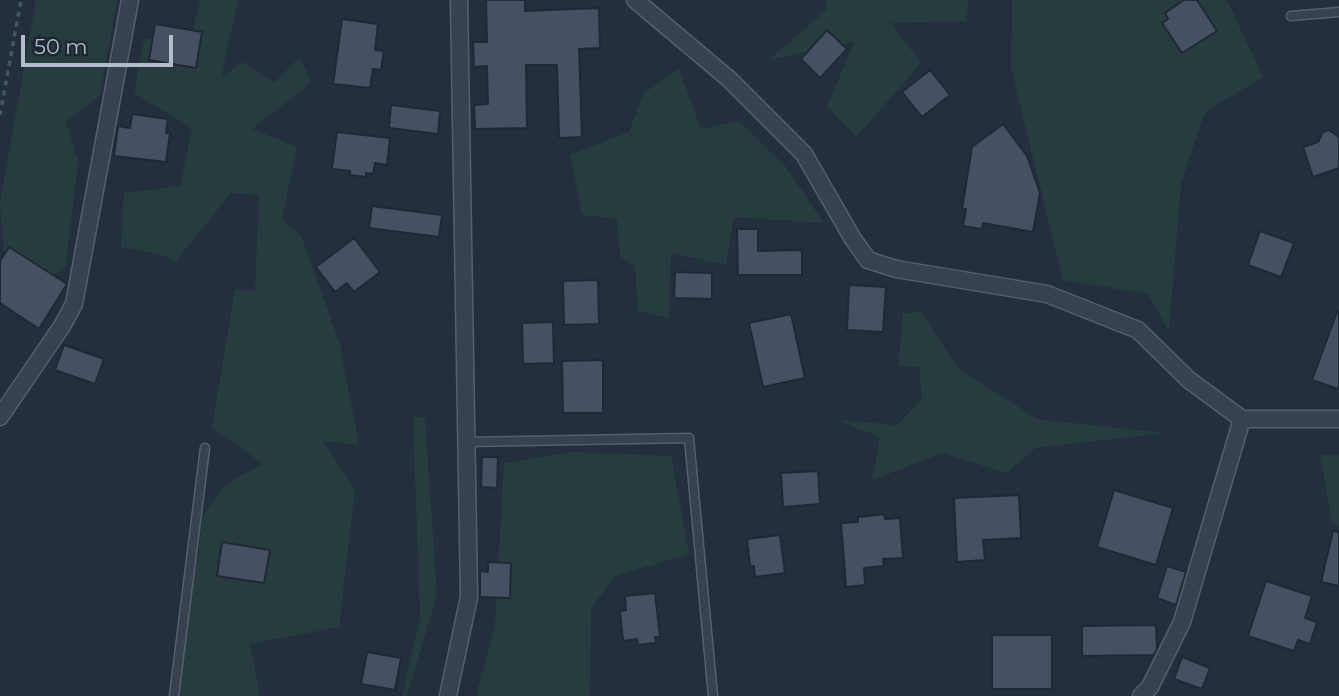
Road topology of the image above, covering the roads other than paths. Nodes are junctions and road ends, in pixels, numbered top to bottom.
1 (130, 0) edge
2 (459, 0) edge
3 (643, 2) edge
4 (1339, 12) edge
5 (1291, 16) dead end
6 (0, 417) edge
7 (1242, 419) junction
8 (1339, 419) edge
9 (466, 442) junction
10 (205, 448) dead end
11 (174, 696) edge
12 (449, 696) edge
13 (713, 696) edge
14 (1141, 696) edge

1 - 6 street
2 - 9 street
3 - 7 street
4 - 5 lane
7 - 8 street
7 - 14 street
9 - 12 street
9 - 13 lane
10 - 11 lane

